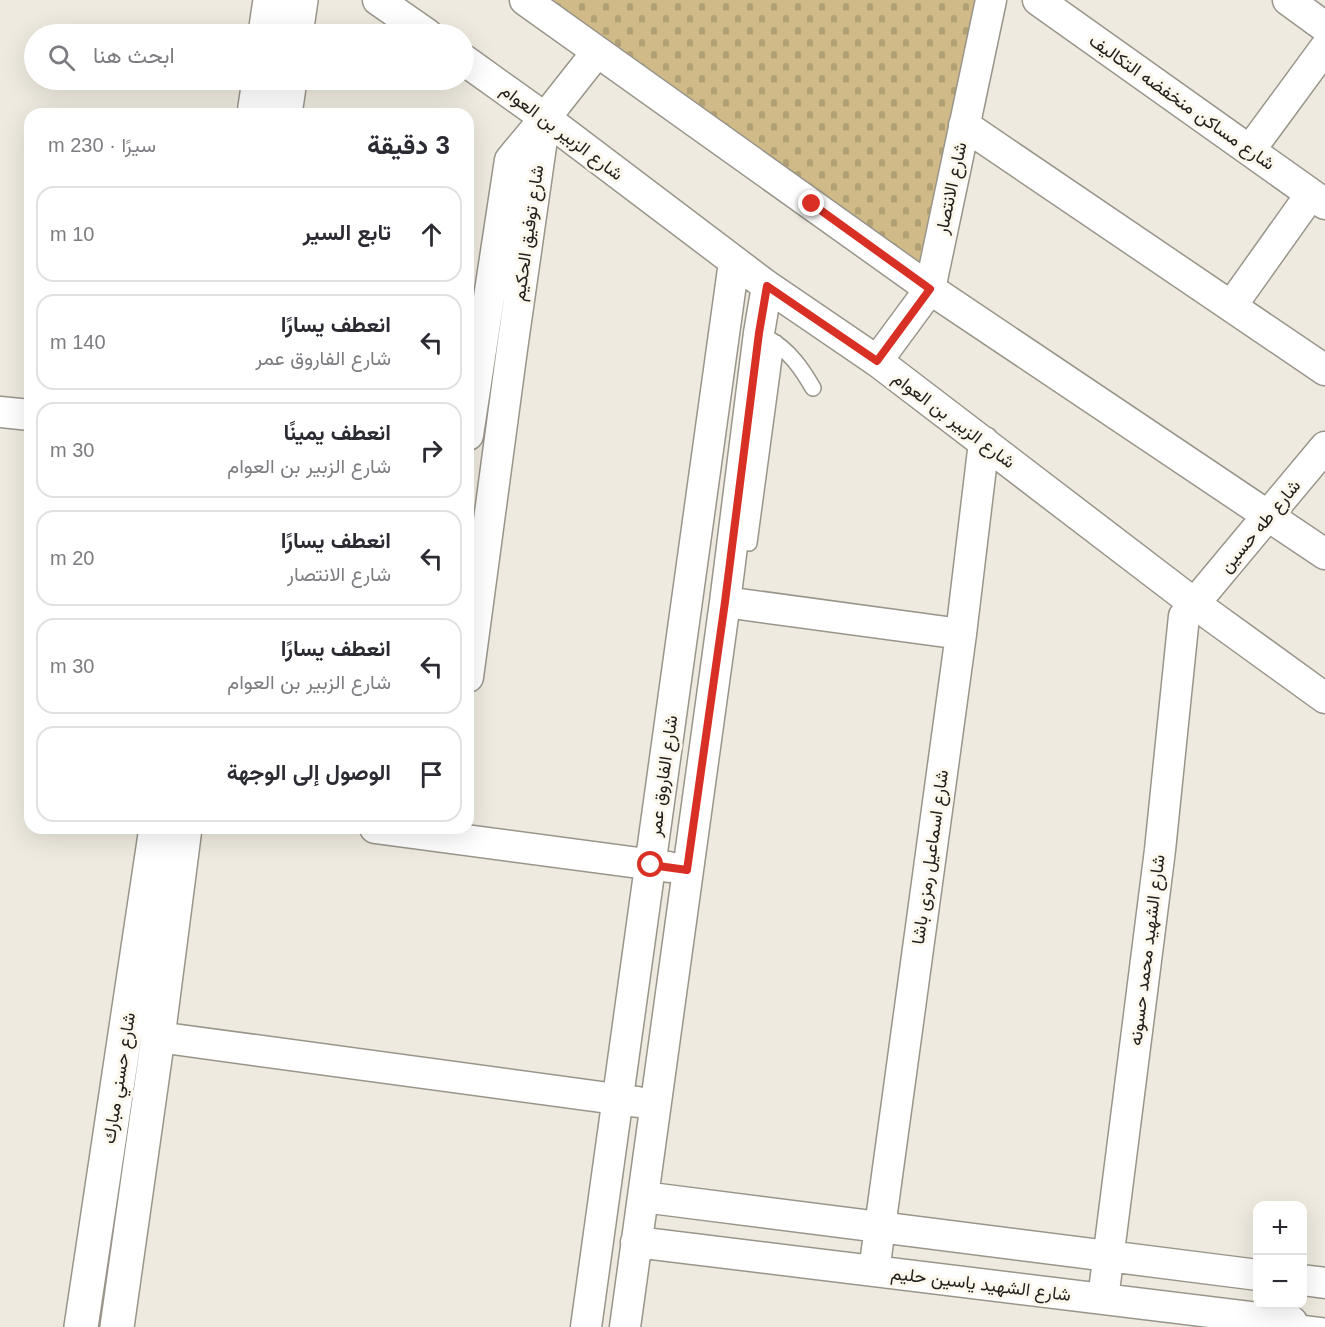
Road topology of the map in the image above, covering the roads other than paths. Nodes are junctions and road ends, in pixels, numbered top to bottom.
1 (270, 0) edge
2 (301, 0) edge
3 (378, 0) edge
4 (525, 0) edge
5 (991, 0) edge
6 (1038, 0) edge
7 (1288, 0) edge
8 (266, 24) edge
9 (297, 24) edge
10 (413, 24) edge
11 (1325, 27) edge
12 (1325, 48) edge
13 (597, 52) junction
14 (474, 67) edge
15 (258, 90) edge
16 (289, 90) edge
17 (255, 108) edge
18 (286, 108) edge
19 (545, 118) junction
20 (964, 125) junction
21 (1250, 150) junction
22 (1318, 199) edge
23 (734, 262) junction
24 (767, 286) junction
25 (930, 289) junction
26 (1232, 305) junction
27 (767, 338) junction
28 (512, 349) junction
29 (476, 355) edge
30 (877, 361) junction
31 (1325, 370) edge
32 (474, 375) edge
33 (813, 388) dead end
34 (0, 412) edge
35 (24, 414) edge
36 (984, 442) junction
37 (1325, 447) edge
38 (1268, 516) junction
39 (749, 543) dead end
40 (1325, 554) edge
41 (474, 599) edge
42 (725, 602) junction
43 (1195, 604) junction
44 (961, 634) junction
45 (1325, 698) edge
46 (155, 834) edge
47 (184, 834) edge
48 (453, 834) edge
49 (651, 865) junction
50 (687, 870) junction
51 (158, 1038) junction
52 (618, 1099) junction
53 (656, 1104) junction
54 (643, 1197) junction
55 (879, 1227) junction
56 (636, 1242) junction
57 (1109, 1256) junction
58 (874, 1271) junction
59 (1253, 1274) edge
60 (1307, 1281) edge
61 (1325, 1283) edge
62 (1103, 1299) junction
63 (1293, 1318) edge
64 (1325, 1326) edge
65 (81, 1327) edge
66 (117, 1327) edge
67 (586, 1327) edge
68 (625, 1327) edge

1 - 8 street
2 - 9 street
3 - 10 street
4 - 13 street
5 - 20 street, شارع الانتصار
6 - 21 street, شارع مساكن منخفضه التكاليف
7 - 11 street
12 - 21 street
13 - 19 street
13 - 25 street
14 - 19 street, شارع الزبير بن العوام
15 - 17 street
16 - 18 street
19 - 23 street, شارع الزبير بن العوام
19 - 28 street, شارع توفيق الحكيم
19 - 29 street, شارع توفيق الحكيم
20 - 25 street, شارع الانتصار
20 - 26 street
21 - 22 street, شارع مساكن منخفضه التكاليف
22 - 26 street
23 - 24 street, شارع الزبير بن العوام
23 - 49 street, شارع الفاروق عمر
24 - 27 street, شارع الفاروق عمر
24 - 30 street, شارع الزبير بن العوام
25 - 30 street, شارع الانتصار
25 - 38 street
26 - 31 street
27 - 33 lane
27 - 39 lane
27 - 42 street, شارع الفاروق عمر
28 - 29 street
28 - 41 street, شارع توفيق الحكيم
29 - 32 street, شارع توفيق الحكيم
30 - 36 street, شارع الزبير بن العوام
34 - 35 street
36 - 43 street, شارع الزبير بن العوام
36 - 44 street, شارع اسماعيل رمزى باشا
37 - 38 street, شارع طه حسين
38 - 40 street
38 - 43 street, شارع طه حسين
42 - 44 street
42 - 50 street, شارع الفاروق عمر
43 - 45 street, شارع الزبير بن العوام
43 - 57 street, شارع الشهيد محمد حسونه
44 - 55 street, شارع اسماعيل رمزى باشا
46 - 65 street, شارع حسني مبارك
47 - 51 street, شارع حسني مبارك
48 - 49 street
49 - 50 street
49 - 52 street, شارع الفاروق عمر
50 - 53 street, شارع الفاروق عمر
51 - 52 street
51 - 66 street, شارع حسني مبارك
52 - 53 street
52 - 67 street, شارع الفاروق عمر
53 - 54 street, شارع الفاروق عمر
54 - 55 street
54 - 56 street, شارع الفاروق عمر
55 - 57 street
55 - 58 street, شارع اسماعيل رمزى باشا
56 - 58 street, شارع الشهيد ياسين حليم
56 - 68 street, شارع الفاروق عمر
57 - 59 street
57 - 62 street, شارع الشهيد محمد حسونه
58 - 62 street, شارع الشهيد ياسين حليم
60 - 61 street
62 - 63 street, شارع الشهيد ياسين حليم
63 - 64 lane, شارع الشهيد ياسين حليم

